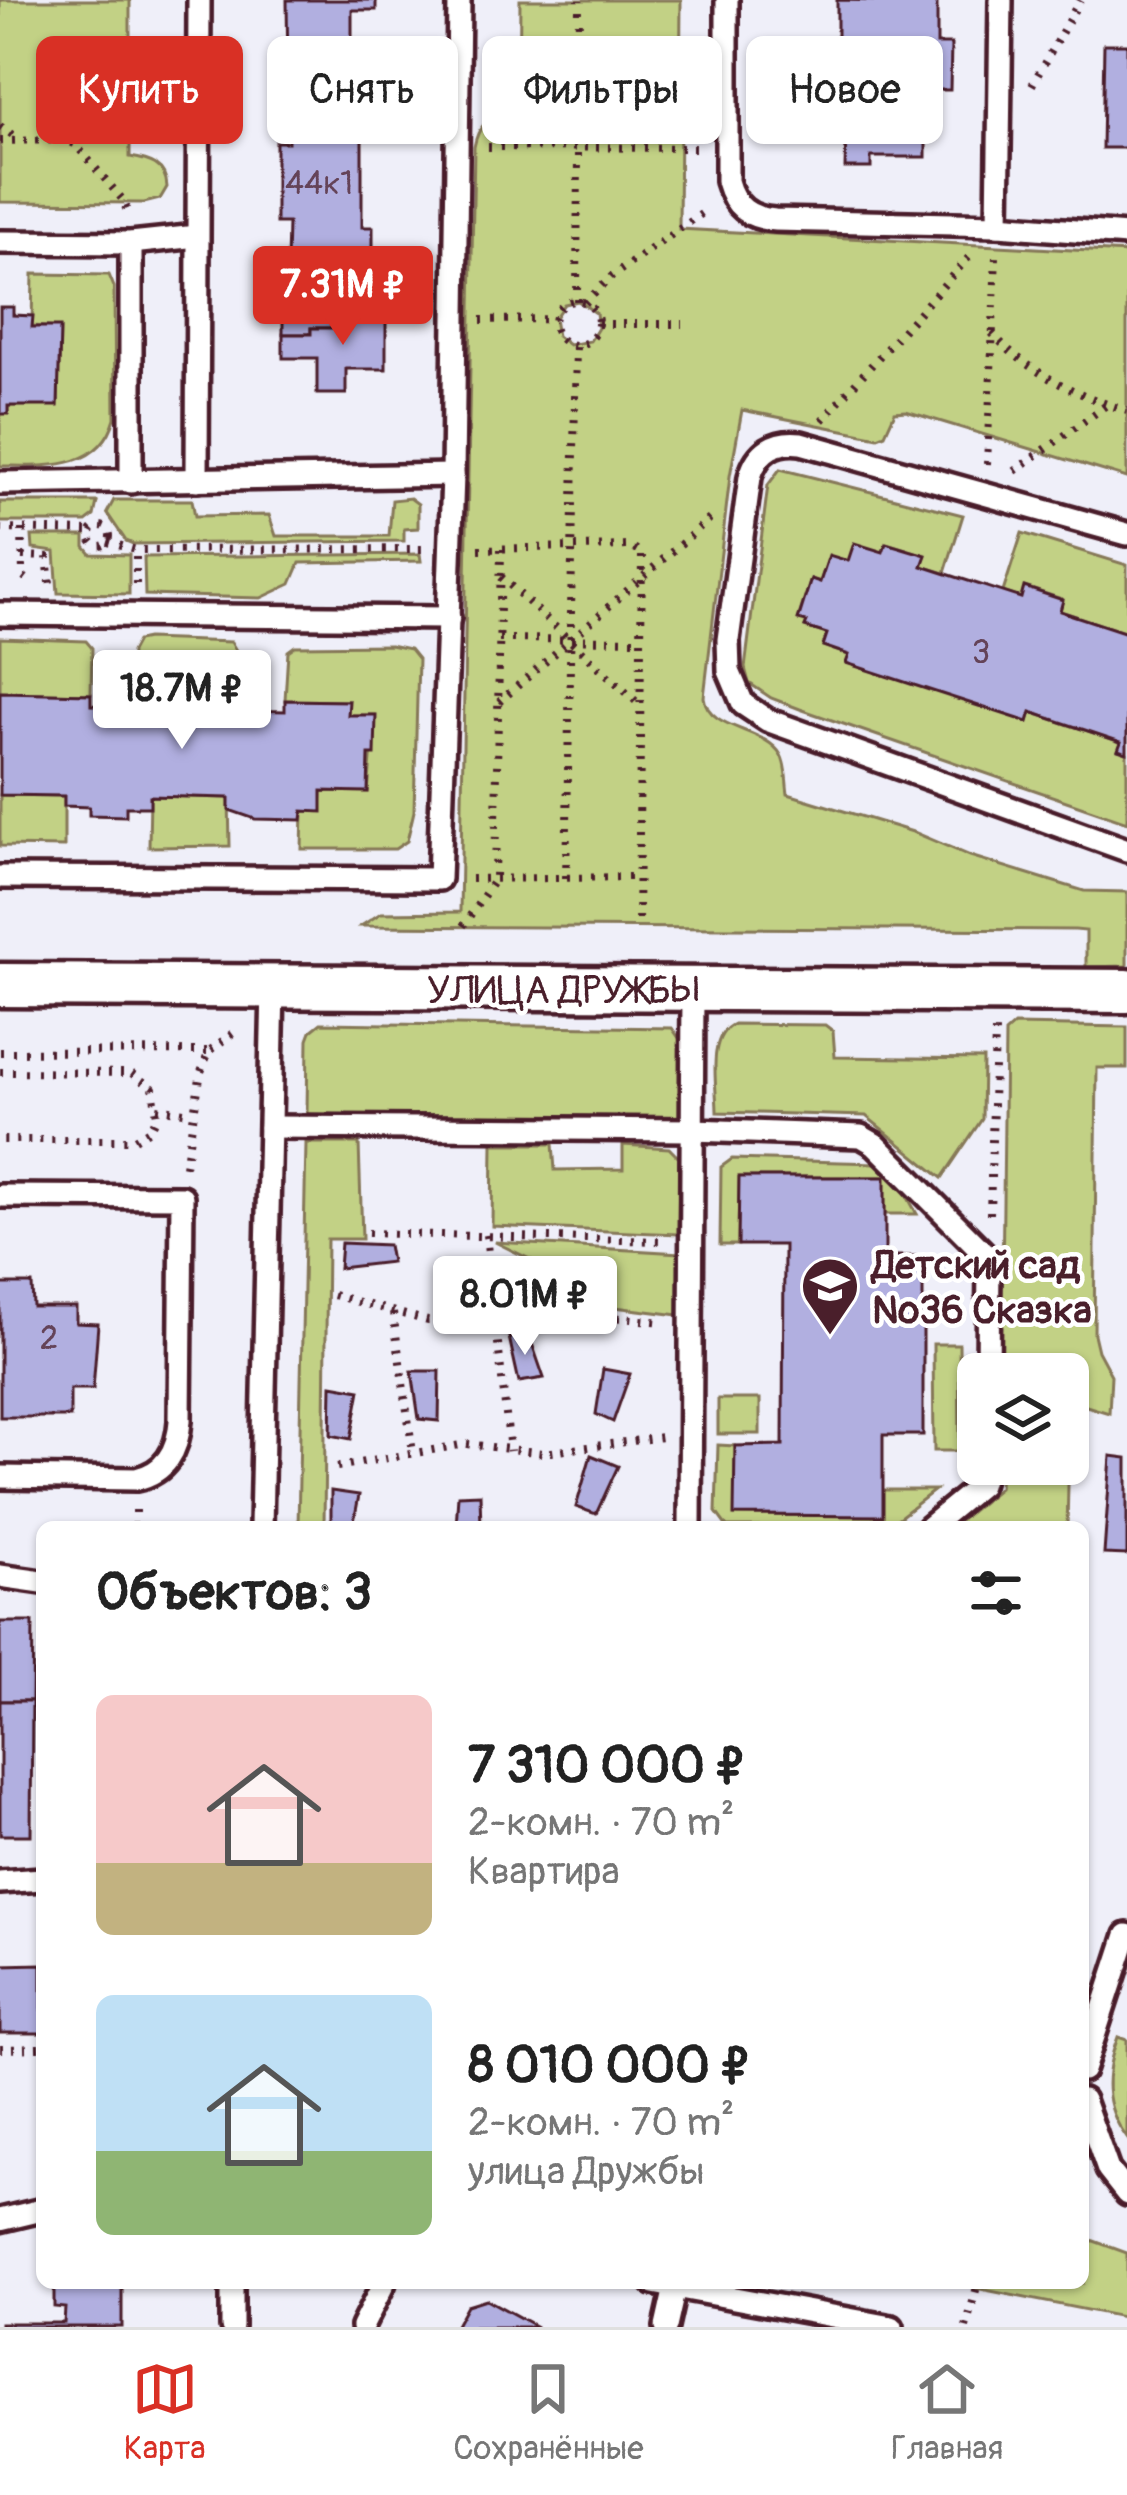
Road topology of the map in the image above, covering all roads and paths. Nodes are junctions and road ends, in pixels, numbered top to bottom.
1 (199, 0) edge
2 (459, 0) edge
3 (579, 0) edge
4 (727, 0) edge
5 (1001, 0) edge
6 (1080, 0) edge
7 (579, 36) edge
8 (458, 48) joint
9 (482, 48) edge
10 (722, 48) edge
11 (727, 48) junction
12 (0, 126) edge
13 (20, 140) junction
14 (0, 141) edge
15 (457, 144) edge
16 (578, 144) edge
17 (999, 144) junction
18 (457, 147) junction
19 (578, 148) junction
20 (726, 148) junction
21 (731, 194) junction
22 (998, 226) junction
23 (1127, 235) edge
24 (197, 236) junction
25 (0, 242) edge
26 (131, 243) junction
27 (581, 302) junction
28 (554, 319) junction
29 (455, 320) junction
30 (598, 324) junction
31 (683, 324) dead end
32 (991, 332) junction
33 (576, 345) junction
34 (1108, 404) junction
35 (1127, 411) edge
36 (801, 443) junction
37 (453, 475) junction
38 (196, 480) junction
39 (130, 482) junction
40 (0, 483) edge
41 (749, 484) junction
42 (986, 494) junction
43 (0, 529) edge
44 (22, 529) junction
45 (1127, 534) edge
46 (572, 547) junction
47 (451, 549) junction
48 (501, 549) junction
49 (22, 556) junction
50 (500, 576) junction
51 (643, 577) junction
52 (50, 581) junction
53 (0, 614) edge
54 (50, 614) junction
55 (449, 618) junction
56 (499, 640) junction
57 (571, 640) junction
58 (641, 640) junction
59 (498, 704) junction
60 (640, 705) junction
61 (1127, 850) edge
62 (0, 877) edge
63 (638, 877) junction
64 (566, 878) junction
65 (439, 879) junction
66 (495, 879) junction
67 (463, 926) dead end
68 (638, 926) dead end
69 (0, 985) edge
70 (273, 987) junction
71 (693, 990) junction
72 (1127, 991) edge
73 (995, 1017) dead end
74 (0, 1052) edge
75 (0, 1072) edge
76 (157, 1108) junction
77 (191, 1113) junction
78 (270, 1126) junction
79 (693, 1130) junction
80 (0, 1140) edge
81 (0, 1196) edge
82 (182, 1197) junction
83 (368, 1233) dead end
84 (486, 1235) junction
85 (692, 1243) junction
86 (989, 1258) junction
87 (333, 1294) dead end
88 (393, 1313) junction
89 (494, 1319) junction
90 (691, 1326) junction
91 (988, 1353) edge
92 (690, 1433) junction
93 (510, 1451) junction
94 (413, 1453) junction
95 (337, 1467) dead end
96 (0, 1478) edge
97 (980, 1485) edge
98 (261, 1521) edge
99 (690, 1521) edge
100 (936, 1521) edge
101 (0, 1576) edge
102 (36, 1581) edge
103 (36, 1879) edge
104 (0, 1882) edge
105 (1127, 1934) edge
106 (36, 2048) edge
107 (0, 2049) edge
108 (1089, 2051) edge
109 (1089, 2116) edge
110 (1127, 2194) edge
111 (36, 2211) edge
112 (0, 2220) edge
113 (232, 2289) edge
114 (381, 2289) edge
115 (664, 2289) edge
116 (682, 2289) edge
117 (976, 2289) edge
118 (823, 2321) edge
119 (232, 2327) edge
120 (362, 2327) edge
121 (666, 2327) edge
122 (892, 2327) edge
123 (966, 2327) edge

1 - 24 lane
2 - 8 lane
3 - 7 path
4 - 11 lane
5 - 17 lane
6 - 17 path
8 - 9 path
10 - 11 path
11 - 20 lane
12 - 13 path
13 - 14 path
13 - 26 path
15 - 18 lane
16 - 19 path
17 - 22 lane
18 - 19 path
18 - 29 lane
19 - 20 path
19 - 27 path
20 - 21 lane
21 - 22 lane
21 - 27 path
22 - 23 lane
22 - 32 path
22 - 36 path
24 - 26 lane
24 - 38 lane
25 - 26 lane
26 - 39 lane
27 - 28 path
27 - 30 path
28 - 29 path
28 - 33 path
29 - 37 lane
30 - 31 path
30 - 33 path
32 - 34 path
32 - 42 path
33 - 46 path
34 - 35 path
34 - 42 path
36 - 41 lane
36 - 42 lane
37 - 38 lane
37 - 47 lane
38 - 39 lane
39 - 40 lane
41 - 51 path
41 - 61 lane
42 - 45 lane
43 - 44 path
44 - 47 path
44 - 49 path
46 - 48 path
46 - 51 path
46 - 57 path
47 - 48 path
47 - 55 lane
48 - 50 path
49 - 52 path
49 - 52 path
50 - 56 path
50 - 57 path
51 - 57 path
51 - 58 path
52 - 54 path
53 - 54 lane
54 - 55 lane
55 - 65 lane
56 - 57 path
56 - 59 path
57 - 58 path
57 - 59 path
57 - 60 path
57 - 64 path
58 - 60 path
59 - 66 path
60 - 63 path
62 - 65 lane
63 - 64 path
63 - 68 path
64 - 66 path
65 - 66 path
66 - 67 path
69 - 70 street, УЛИЦА ДРУЖБЫ
70 - 71 street, УЛИЦА ДРУЖБЫ
70 - 78 lane
71 - 72 street, УЛИЦА ДРУЖБЫ
71 - 79 lane
73 - 86 path
74 - 77 path
75 - 76 path
76 - 77 path
76 - 80 path
77 - 82 path
78 - 79 lane
78 - 98 lane
79 - 85 lane
79 - 86 lane
81 - 82 lane
82 - 96 lane
83 - 84 path
84 - 85 path
84 - 89 path
85 - 90 lane
86 - 91 lane
87 - 88 path
88 - 89 path
88 - 94 path
89 - 90 path
89 - 93 path
90 - 92 lane
92 - 93 path
92 - 99 lane
93 - 94 path
94 - 95 path
97 - 100 lane
101 - 102 lane
103 - 104 lane
105 - 108 lane
106 - 107 path
109 - 110 lane
111 - 112 lane
113 - 119 lane
114 - 120 lane
115 - 121 lane
116 - 118 lane
117 - 123 path
118 - 122 lane

